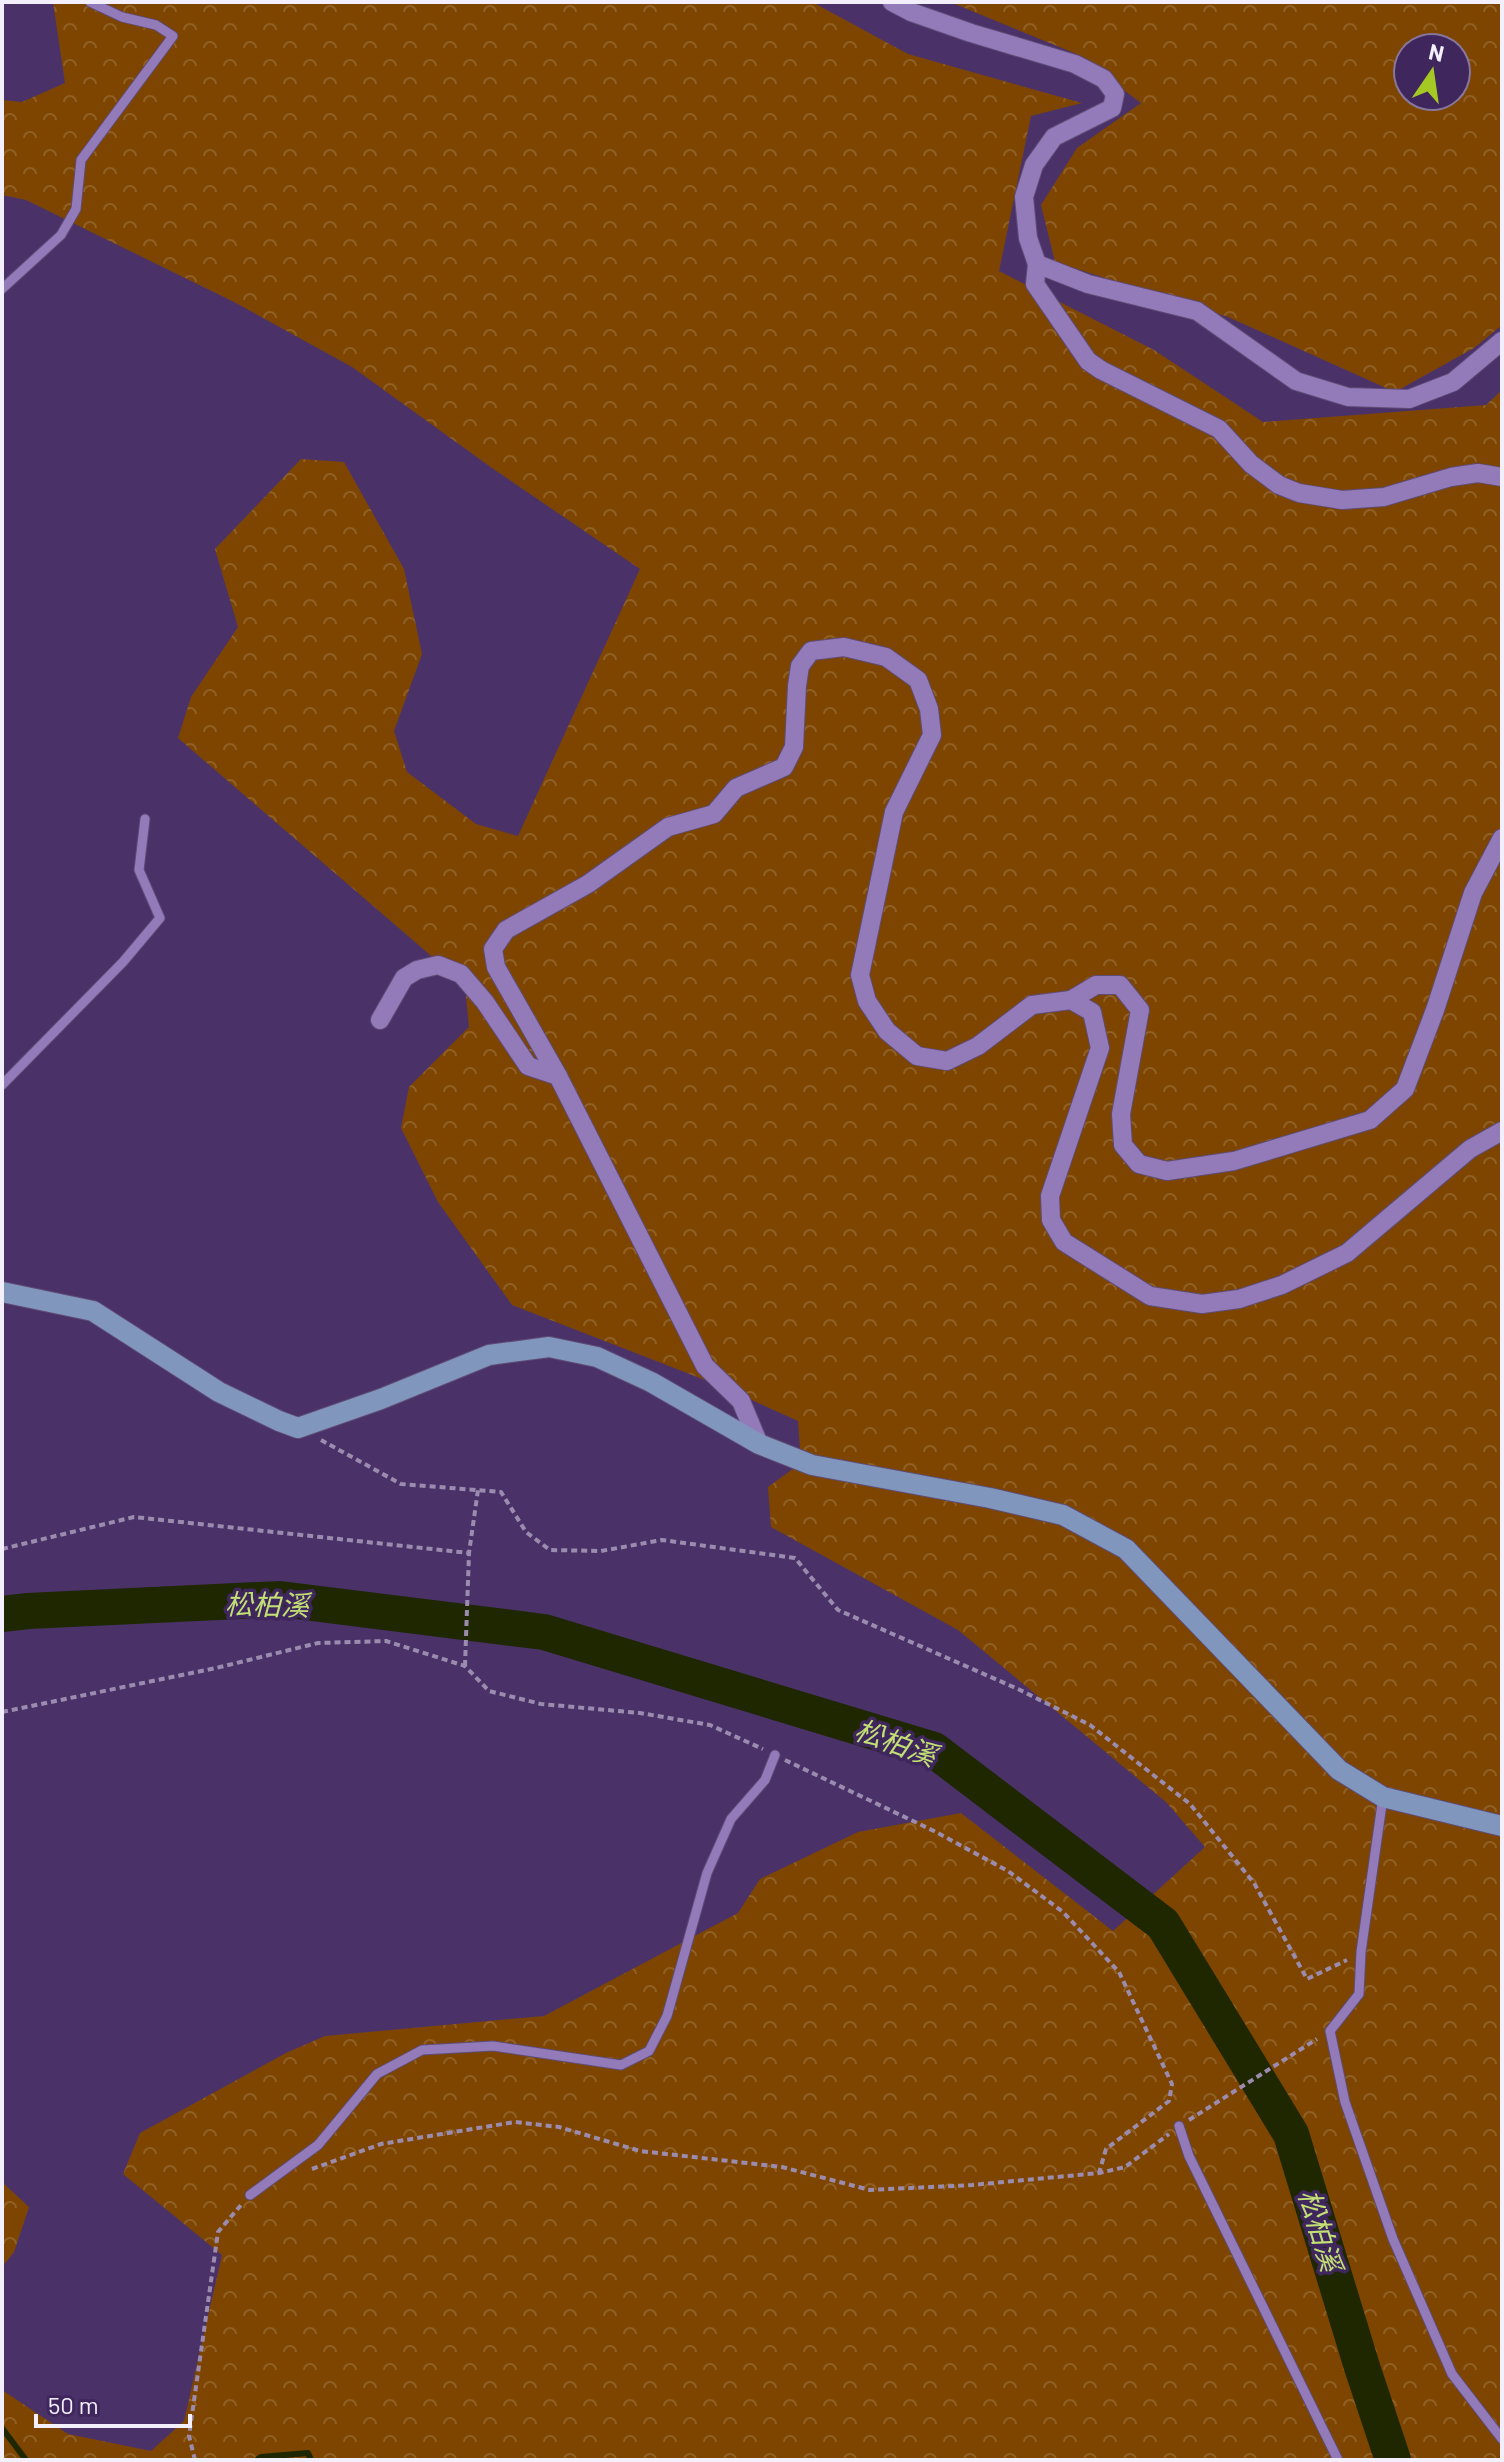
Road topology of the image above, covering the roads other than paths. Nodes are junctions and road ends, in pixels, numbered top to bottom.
1 (90, 2) edge
2 (892, 2) edge
3 (1037, 264) junction
4 (2, 289) edge
5 (1502, 341) edge
6 (1502, 477) edge
7 (145, 819) dead end
8 (1502, 838) edge
9 (1071, 1000) junction
10 (380, 1020) dead end
11 (558, 1076) junction
12 (2, 1085) edge
13 (1502, 1131) edge
14 (2, 1292) edge
15 (759, 1444) junction
16 (775, 1755) road end
17 (1383, 1797) junction
18 (1502, 1826) edge
19 (1179, 2126) road end
20 (250, 2195) road end
21 (1502, 2439) edge
22 (1338, 2460) edge

1 - 4 lane
2 - 3 street
3 - 5 street
3 - 6 street
7 - 12 lane
8 - 9 street
9 - 11 street
9 - 13 street
10 - 11 street
11 - 15 street
14 - 15 main road
15 - 17 main road
16 - 20 lane
17 - 18 main road
17 - 21 lane
19 - 22 lane

